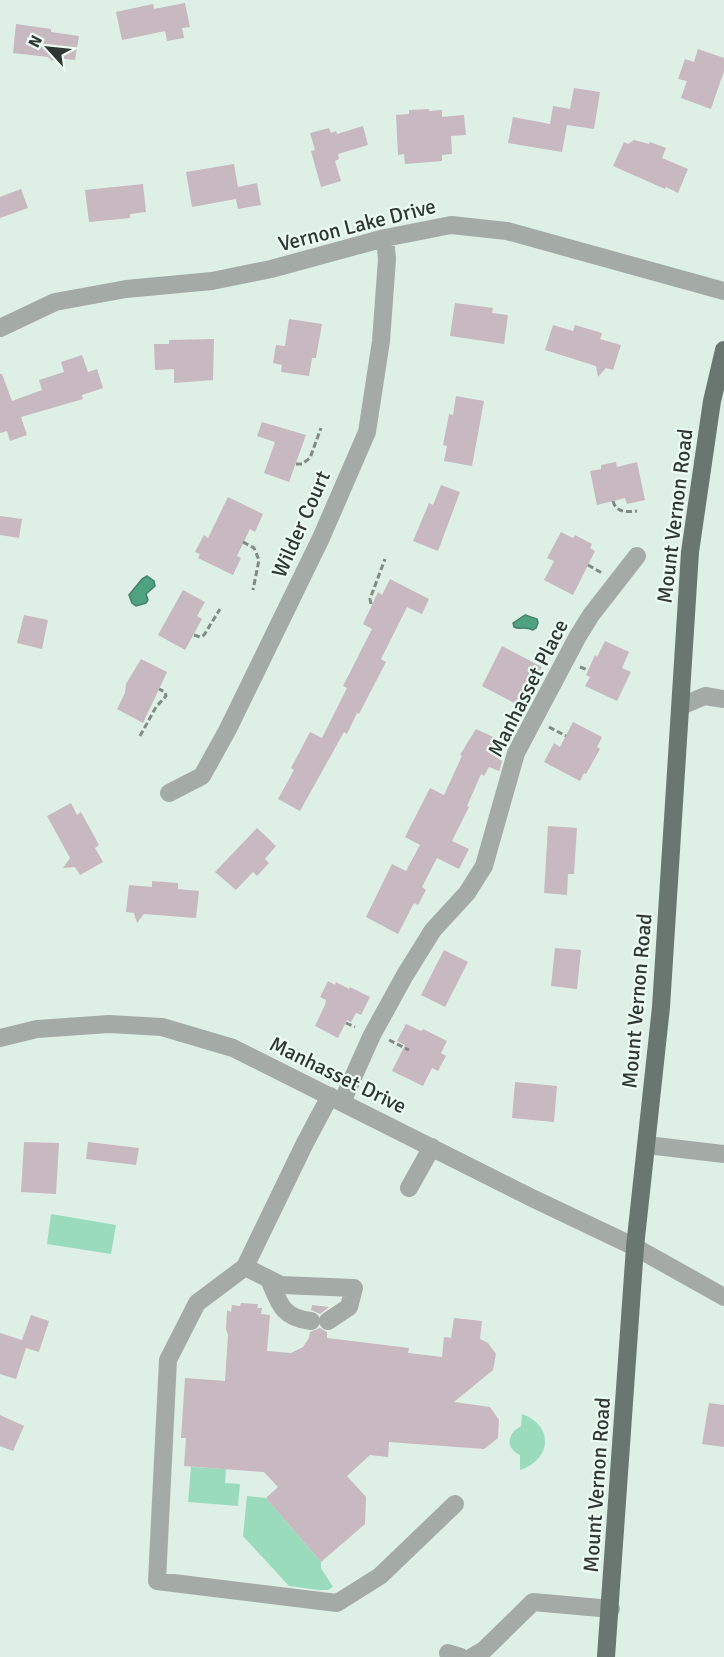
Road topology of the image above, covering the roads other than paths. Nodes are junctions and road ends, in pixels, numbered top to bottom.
1 (385, 238) junction
2 (724, 291) edge
3 (0, 328) edge
4 (724, 350) edge
5 (637, 556) dead end
6 (724, 699) edge
7 (681, 706) junction
8 (169, 793) dead end
9 (0, 1038) edge
10 (336, 1099) junction
11 (647, 1145) junction
12 (432, 1147) junction
13 (724, 1154) edge
14 (409, 1188) dead end
15 (635, 1247) junction
16 (245, 1267) junction
17 (269, 1279) junction
18 (724, 1297) edge
19 (455, 1504) dead end
20 (610, 1609) junction
21 (472, 1657) edge
22 (606, 1657) edge

1 - 2 street, Vernon Lake Drive
1 - 3 street, Vernon Lake Drive
1 - 8 street, Wilder Court
4 - 7 main road, Mount Vernon Road
5 - 10 street, Manhasset Place
6 - 7 street
7 - 11 main road, Mount Vernon Road
9 - 10 street, Manhasset Drive
10 - 12 street, Manhasset Drive
10 - 16 street, Manhasset Place
11 - 13 street
11 - 15 main road, Mount Vernon Road
12 - 14 street
12 - 15 street, Manhasset Drive
15 - 18 street, Manhasset Drive
15 - 20 main road, Mount Vernon Road
16 - 17 street
16 - 19 street
17 - 17 street
20 - 21 street
20 - 22 main road, Mount Vernon Road

